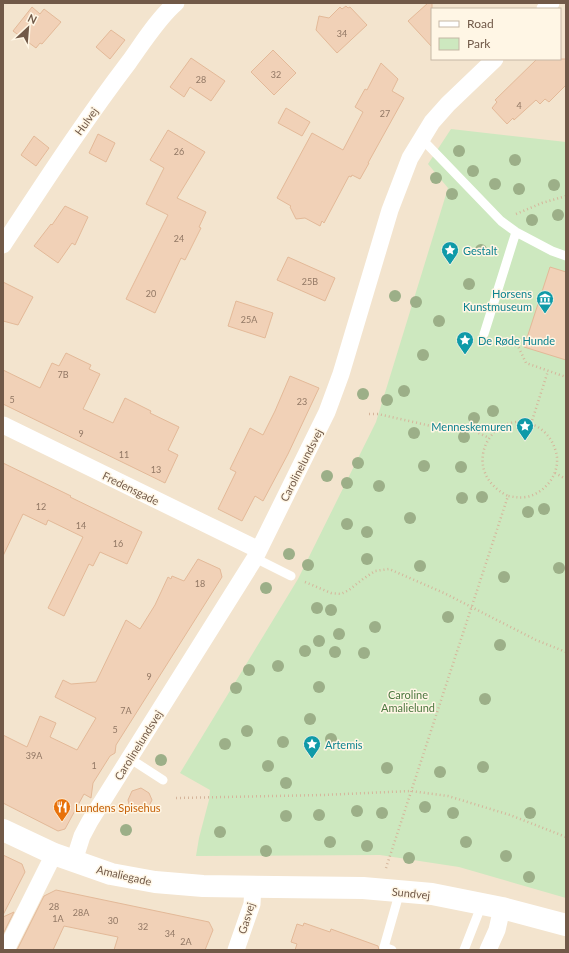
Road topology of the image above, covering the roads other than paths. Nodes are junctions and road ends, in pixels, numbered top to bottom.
1 (176, 3) edge
2 (494, 60) edge
3 (421, 138) junction
4 (516, 232) junction
5 (3, 245) edge
6 (566, 256) edge
7 (484, 334) road end
8 (3, 425) edge
9 (257, 554) junction
10 (291, 576) road end
11 (129, 758) junction
12 (163, 780) dead end
13 (3, 830) edge
14 (54, 854) junction
15 (74, 861) junction
16 (253, 886) junction
17 (389, 890) junction
18 (492, 906) junction
19 (566, 925) edge
20 (6, 950) edge
21 (236, 950) edge
22 (392, 950) edge
23 (464, 950) edge
24 (488, 950) edge

1 - 5 street, Hulvej
2 - 3 street, Carolinelundsvej
3 - 4 lane
3 - 9 street, Carolinelundsvej
4 - 6 lane
4 - 7 lane
8 - 9 street, Fredensgade
9 - 10 lane
9 - 11 street, Carolinelundsvej
11 - 12 lane
11 - 15 street, Carolinelundsvej
13 - 14 street, Amaliegade
14 - 15 street, Amaliegade
14 - 20 street
15 - 16 street, Amaliegade
16 - 17 street, Sundvej
16 - 21 street, Gasvej
17 - 18 street, Sundvej
17 - 22 lane
18 - 19 street, Sundvej
18 - 23 lane
18 - 24 street

